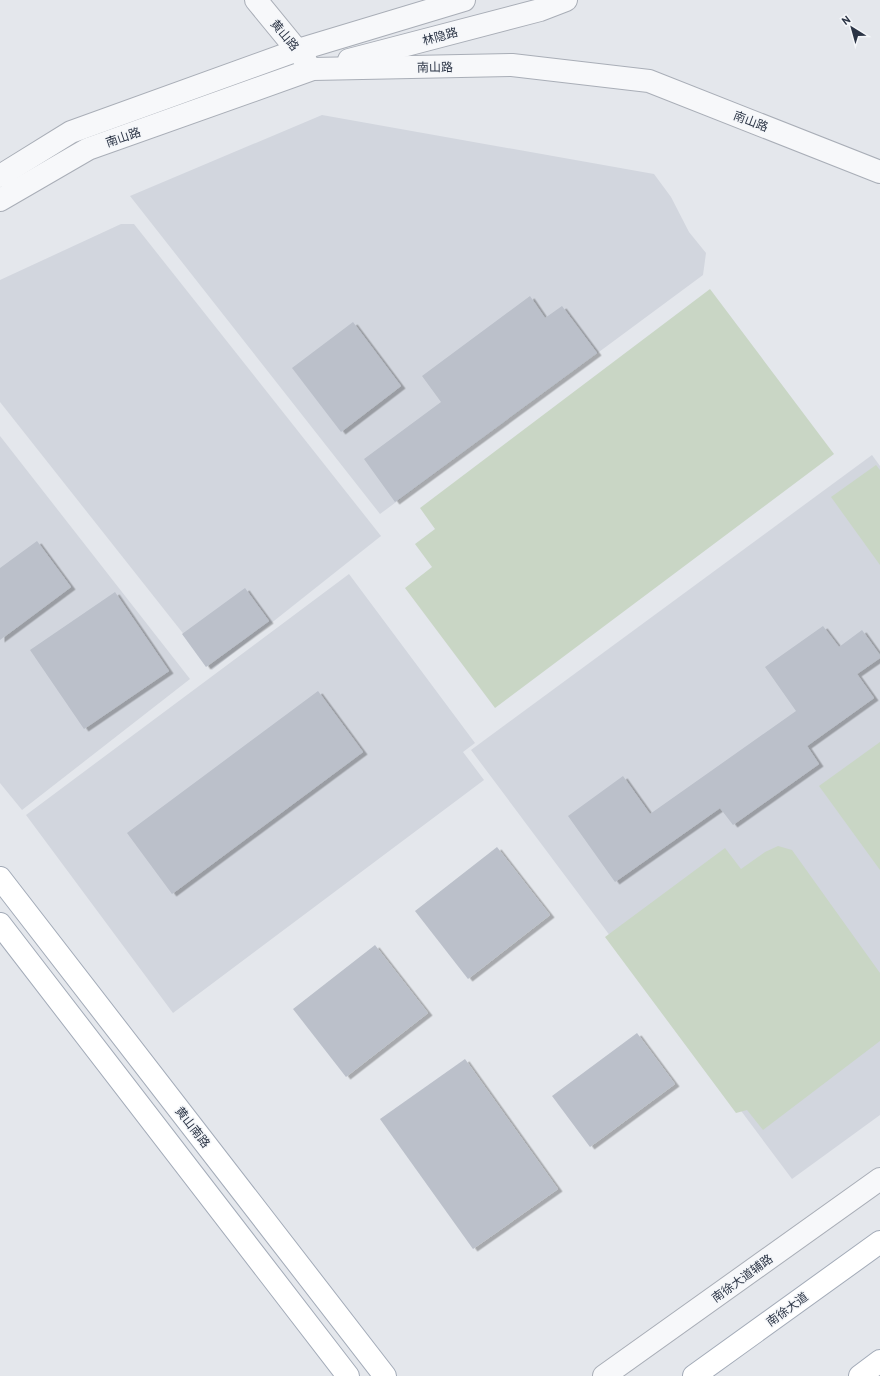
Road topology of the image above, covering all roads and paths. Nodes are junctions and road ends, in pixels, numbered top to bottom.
1 (256, 0) edge
2 (464, 0) edge
3 (566, 0) edge
4 (298, 50) junction
5 (314, 69) junction
6 (880, 172) edge
7 (0, 176) edge
8 (0, 200) edge
9 (0, 878) edge
10 (0, 924) edge
11 (880, 1179) edge
12 (880, 1242) edge
13 (880, 1361) edge
14 (348, 1376) edge
15 (385, 1376) edge
16 (604, 1376) edge
17 (694, 1376) edge
18 (860, 1376) edge

1 - 4 street, 黄山路
2 - 4 street
3 - 5 street, 林隐路
4 - 5 street, 黄山路
4 - 7 street, 南山路
5 - 6 street, 南山路
5 - 8 street, 南山路
9 - 15 main road, 黄山南路
10 - 14 main road
11 - 16 street, 南徐大道辅路
12 - 17 main road, 南徐大道
13 - 18 main road

